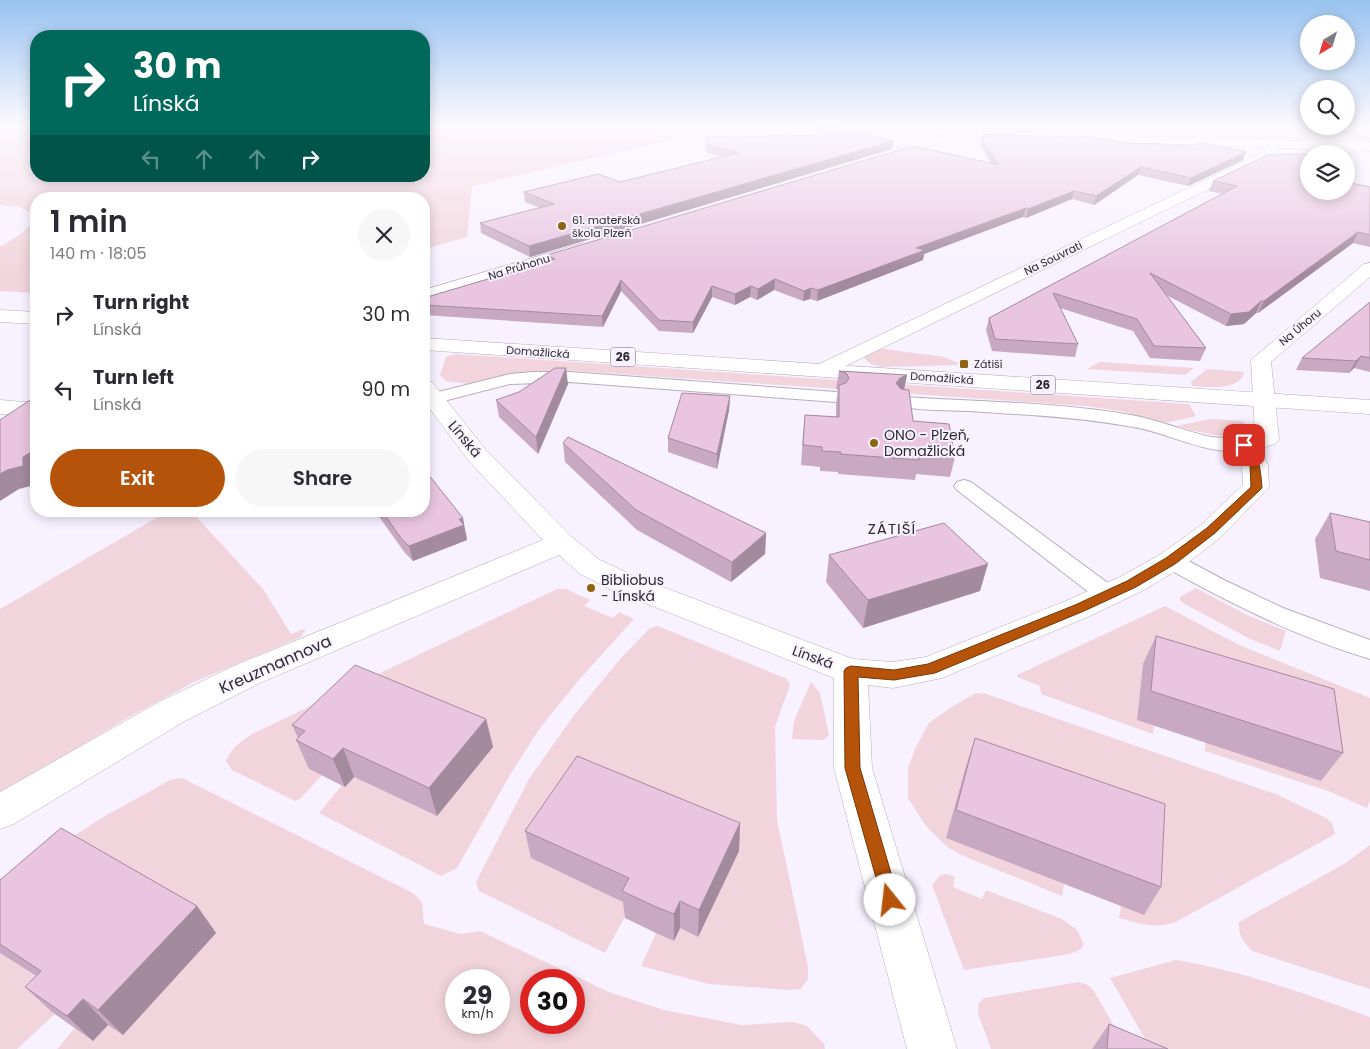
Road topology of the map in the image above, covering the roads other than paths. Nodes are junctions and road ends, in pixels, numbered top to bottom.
1 (1226, 175) edge
2 (593, 245) edge
3 (1370, 268) edge
4 (430, 294) edge
5 (0, 316) edge
6 (30, 318) edge
7 (430, 344) edge
8 (822, 370) junction
9 (430, 393) edge
10 (430, 396) edge
11 (836, 397) dead end
12 (1263, 400) junction
13 (904, 402) edge
14 (1370, 407) edge
15 (0, 408) edge
16 (30, 408) edge
17 (30, 411) edge
18 (0, 430) edge
19 (1244, 445) junction
20 (964, 486) dead end
21 (562, 543) junction
22 (1171, 561) junction
23 (1108, 595) junction
24 (1370, 650) edge
25 (851, 671) junction
26 (0, 812) edge
27 (932, 1049) edge

1 - 8 street, Na Souvrati
2 - 4 street, Na Průhonu
3 - 12 street, Na Úhoru
5 - 6 street
7 - 8 street, Domažlická / 26
8 - 12 street, Domažlická / 26
9 - 11 lane
10 - 21 street, Línská
12 - 14 street, Domažlická / 26
12 - 19 street
13 - 19 lane
15 - 16 street
17 - 18 street
19 - 22 street, Línská
20 - 23 lane
21 - 25 street, Línská
21 - 26 street, Kreuzmannova
22 - 23 street, Línská
22 - 24 lane
23 - 25 street, Línská
25 - 27 street

